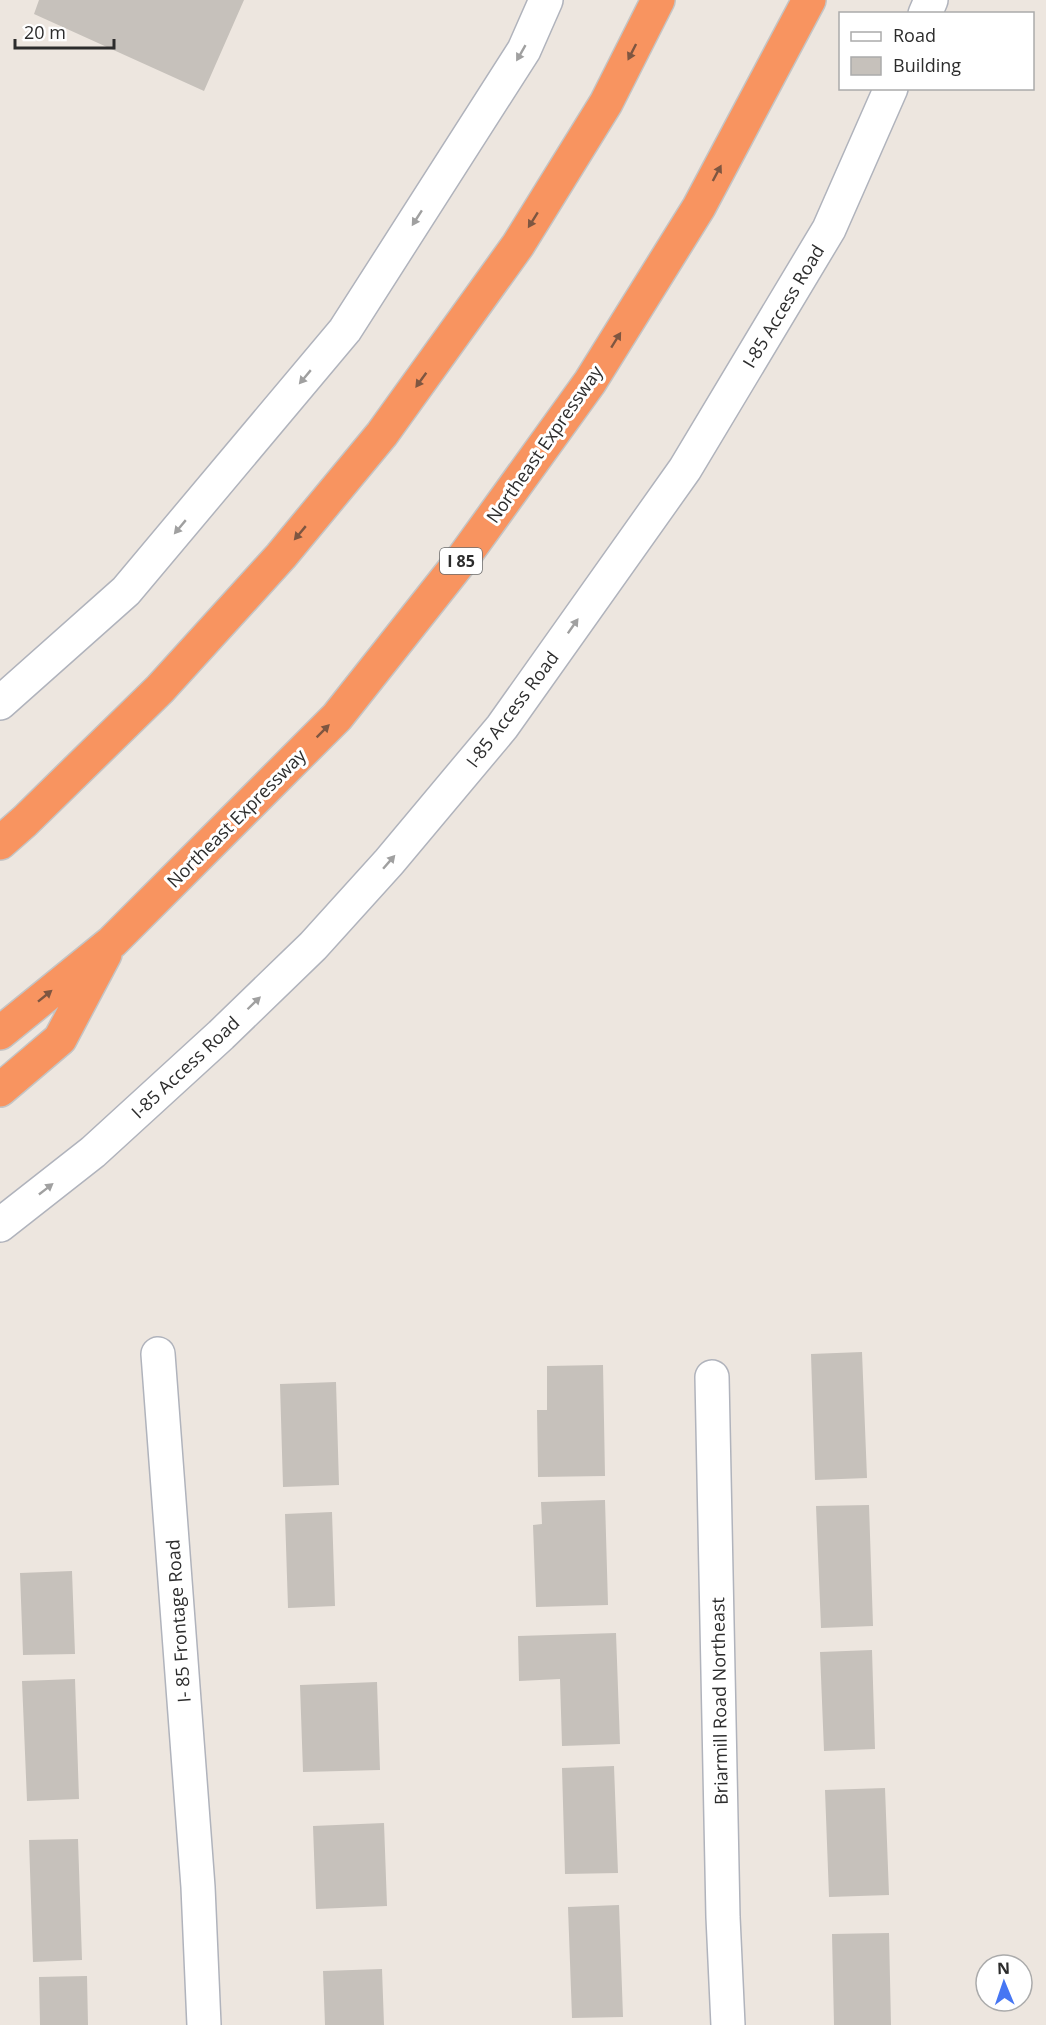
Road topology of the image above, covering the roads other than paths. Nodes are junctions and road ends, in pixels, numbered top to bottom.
1 (546, 0) edge
2 (658, 0) edge
3 (809, 0) edge
4 (890, 90) edge
5 (0, 703) edge
6 (0, 843) edge
7 (112, 942) junction
8 (0, 1033) edge
9 (0, 1090) edge
10 (0, 1225) edge
11 (158, 1354) dead end
12 (712, 1377) dead end
13 (204, 2025) edge
14 (728, 2025) edge

1 -> 5 main road
2 -> 6 highway
7 -> 3 highway, Northeast Expressway / I 85
10 -> 4 main road, I-85 Access Road
8 -> 7 highway, Northeast Expressway / I 85
7 - 9 highway
11 - 13 main road, I- 85 Frontage Road
12 - 14 main road, Briarmill Road Northeast

